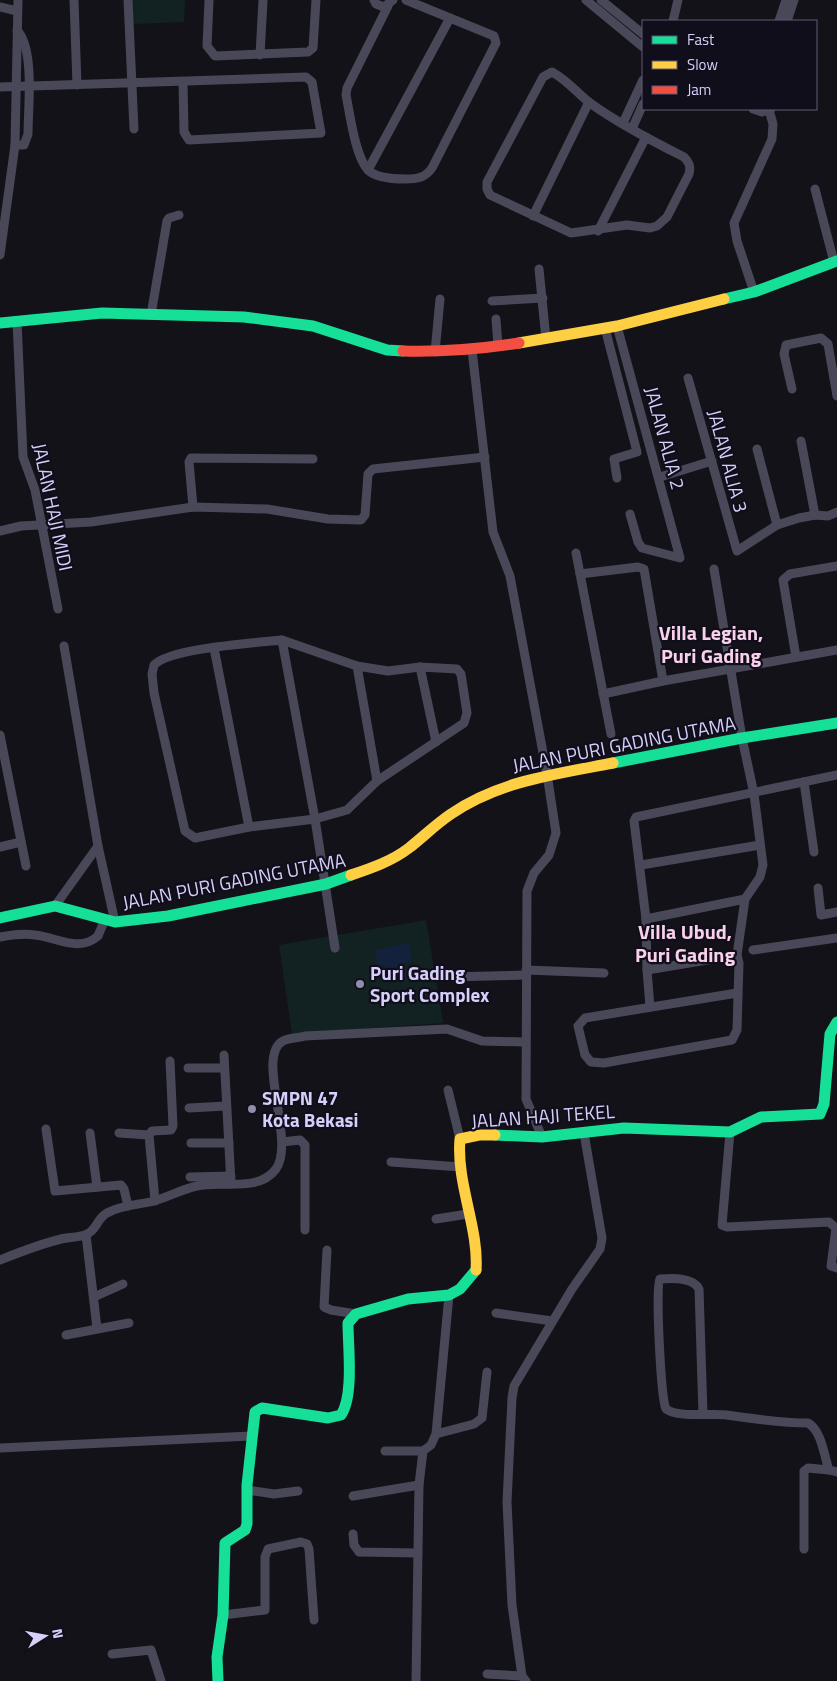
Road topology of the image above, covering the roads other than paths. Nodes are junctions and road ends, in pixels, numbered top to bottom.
1 (18, 0) edge
2 (74, 0) edge
3 (128, 0) edge
4 (209, 0) edge
5 (263, 0) edge
6 (316, 0) edge
7 (406, 0) edge
8 (586, 0) edge
9 (601, 0) edge
10 (678, 0) edge
11 (786, 0) edge
12 (794, 0) edge
13 (375, 2) edge
14 (390, 3) edge
15 (0, 7) edge
16 (17, 10) junction
17 (450, 18) junction
18 (673, 20) edge
19 (779, 20) edge
20 (787, 20) edge
21 (376, 29) junction
22 (17, 30) junction
23 (642, 33) edge
24 (642, 47) edge
25 (260, 56) junction
26 (183, 82) junction
27 (642, 83) edge
28 (131, 84) junction
29 (77, 85) junction
30 (0, 87) edge
31 (16, 87) junction
32 (28, 87) junction
33 (589, 102) junction
34 (642, 105) edge
35 (756, 110) edge
36 (770, 110) edge
37 (628, 126) junction
38 (134, 129) dead end
39 (646, 138) junction
40 (15, 145) junction
41 (368, 170) junction
42 (816, 188) dead end
43 (179, 215) dead end
44 (533, 216) junction
45 (598, 230) junction
46 (0, 255) edge
47 (836, 261) edge
48 (540, 269) dead end
49 (754, 292) junction
50 (440, 298) dead end
51 (542, 298) junction
52 (492, 301) dead end
53 (151, 315) junction
54 (496, 319) dead end
55 (17, 321) junction
56 (0, 323) edge
57 (611, 327) junction
58 (546, 339) junction
59 (498, 346) junction
60 (472, 350) junction
61 (435, 352) junction
62 (688, 378) dead end
63 (792, 389) dead end
64 (837, 396) edge
65 (801, 441) dead end
66 (757, 449) dead end
67 (486, 456) junction
68 (313, 459) dead end
69 (712, 461) junction
70 (660, 477) junction
71 (617, 478) dead end
72 (193, 507) junction
73 (837, 512) edge
74 (630, 514) dead end
75 (814, 515) junction
76 (41, 524) junction
77 (777, 525) junction
78 (0, 531) edge
79 (576, 553) dead end
80 (837, 566) edge
81 (714, 569) dead end
82 (580, 574) junction
83 (58, 609) dead end
84 (282, 640) junction
85 (64, 646) dead end
86 (214, 648) junction
87 (837, 650) edge
88 (796, 658) junction
89 (357, 666) junction
90 (420, 667) junction
91 (731, 669) junction
92 (663, 681) junction
93 (603, 694) junction
94 (837, 724) edge
95 (611, 734) dead end
96 (0, 735) edge
97 (742, 738) junction
98 (436, 742) junction
99 (547, 774) junction
100 (837, 775) edge
101 (377, 781) junction
102 (804, 782) junction
103 (753, 789) junction
104 (315, 819) junction
105 (249, 827) junction
106 (21, 842) junction
107 (760, 845) junction
108 (98, 846) junction
109 (0, 847) edge
110 (814, 852) dead end
111 (641, 864) junction
112 (26, 866) dead end
113 (326, 884) junction
114 (818, 888) dead end
115 (745, 899) junction
116 (54, 906) junction
117 (837, 912) edge
118 (0, 918) edge
119 (646, 919) junction
120 (110, 920) junction
121 (0, 937) edge
122 (837, 938) edge
123 (335, 948) dead end
124 (753, 950) dead end
125 (737, 955) junction
126 (646, 970) junction
127 (526, 972) junction
128 (604, 973) dead end
129 (448, 977) dead end
130 (737, 993) junction
131 (650, 1008) junction
132 (837, 1022) edge
133 (525, 1042) junction
134 (224, 1055) dead end
135 (170, 1061) dead end
136 (188, 1068) dead end
137 (224, 1068) junction
138 (448, 1090) dead end
139 (226, 1106) junction
140 (189, 1108) dead end
141 (46, 1129) dead end
142 (730, 1132) junction
143 (90, 1133) dead end
144 (119, 1133) dead end
145 (584, 1133) junction
146 (149, 1135) junction
147 (542, 1137) junction
148 (460, 1139) junction
149 (282, 1142) junction
150 (191, 1143) dead end
151 (229, 1143) junction
152 (391, 1162) dead end
153 (461, 1167) junction
154 (190, 1177) dead end
155 (231, 1180) junction
156 (97, 1187) junction
157 (156, 1201) junction
158 (128, 1206) junction
159 (468, 1214) junction
160 (436, 1219) dead end
161 (305, 1230) dead end
162 (86, 1235) junction
163 (327, 1250) dead end
164 (0, 1260) edge
165 (837, 1268) edge
166 (123, 1284) dead end
167 (449, 1295) junction
168 (94, 1297) junction
169 (496, 1313) dead end
170 (356, 1314) junction
171 (552, 1322) junction
172 (129, 1323) dead end
173 (97, 1328) junction
174 (66, 1335) dead end
175 (487, 1372) dead end
176 (703, 1414) junction
177 (436, 1434) junction
178 (252, 1436) junction
179 (0, 1448) edge
180 (385, 1451) dead end
181 (423, 1451) junction
182 (833, 1471) edge
183 (420, 1485) junction
184 (247, 1490) junction
185 (298, 1491) dead end
186 (353, 1496) dead end
187 (353, 1534) dead end
188 (804, 1549) dead end
189 (418, 1553) junction
190 (223, 1615) junction
191 (314, 1620) dead end
192 (112, 1654) dead end
193 (487, 1674) dead end
194 (524, 1678) edge
195 (160, 1681) edge
196 (218, 1681) edge
197 (416, 1681) edge

1 - 16 street
2 - 29 street
3 - 28 street
4 - 25 street
5 - 25 street
6 - 25 street
7 - 17 street
8 - 24 street
9 - 23 street
10 - 18 street
11 - 19 street
12 - 20 street
13 - 14 street
13 - 21 street
14 - 21 street
15 - 16 street
16 - 22 street
17 - 41 street
17 - 41 street
21 - 41 street
22 - 31 street
22 - 32 street
26 - 26 street
26 - 28 street
27 - 37 street
28 - 29 street
28 - 38 street
29 - 32 street
30 - 31 street
31 - 32 street
31 - 40 street
32 - 40 street
33 - 37 street
33 - 44 street
33 - 44 street
34 - 37 street
35 - 36 street
36 - 49 street
37 - 39 street
39 - 45 street
39 - 45 street
40 - 46 street
42 - 47 street
43 - 53 street
44 - 45 street
47 - 49 street
48 - 51 street
49 - 57 street
50 - 61 street
51 - 52 street
51 - 58 street
53 - 55 street
53 - 61 street
54 - 59 street
55 - 56 street
55 - 76 street, JALAN HAJI MIDI
57 - 58 street
57 - 70 street, JALAN ALIA 2
57 - 71 street
58 - 59 street
59 - 60 street
60 - 61 street
60 - 67 street
62 - 69 street, JALAN ALIA 3
63 - 64 street
65 - 75 street
66 - 77 street
67 - 72 street
67 - 99 street
68 - 72 street
69 - 70 street
69 - 77 street, JALAN ALIA 3
70 - 74 street, JALAN ALIA 2
72 - 76 street
73 - 75 street
75 - 77 street
76 - 78 street
76 - 83 street, JALAN HAJI MIDI
79 - 82 street
80 - 88 street
81 - 91 street
82 - 92 street
82 - 93 street
84 - 86 street
84 - 89 street
84 - 104 street
85 - 108 street
86 - 105 street
86 - 105 street
87 - 88 street
88 - 91 street
89 - 90 street
89 - 101 street
90 - 98 street
90 - 98 street
91 - 92 street
91 - 97 street
92 - 93 street
93 - 95 street
94 - 97 street, JALAN PURI GADING UTAMA
96 - 106 street
97 - 99 street, JALAN PURI GADING UTAMA
97 - 103 street
98 - 101 street
99 - 113 street, JALAN PURI GADING UTAMA
99 - 127 street
100 - 102 street
101 - 104 street
102 - 103 street
102 - 110 street
103 - 107 street
103 - 111 street
104 - 105 street
104 - 113 street
106 - 109 street
106 - 112 street
107 - 111 street
107 - 115 street
108 - 116 street
108 - 120 street
111 - 119 street
113 - 120 street, JALAN PURI GADING UTAMA
113 - 123 street
114 - 117 street
115 - 119 street
115 - 125 street
116 - 118 street, JALAN PURI GADING UTAMA
116 - 120 street, JALAN PURI GADING UTAMA
119 - 126 street
120 - 121 street
122 - 124 street
125 - 126 street
125 - 130 street
126 - 131 street
127 - 128 street
127 - 129 street
127 - 133 street
130 - 131 street
130 - 131 street
132 - 142 street, JALAN HAJI TEKEL
133 - 147 street
133 - 149 street
134 - 137 street
135 - 146 street
136 - 137 street
137 - 139 street
138 - 148 street
139 - 140 street
139 - 151 street
141 - 156 street
142 - 145 street, JALAN HAJI TEKEL
142 - 165 street
143 - 156 street
144 - 146 street
145 - 147 street, JALAN HAJI TEKEL
145 - 171 street
146 - 157 street
147 - 148 street, JALAN HAJI TEKEL
148 - 153 street, JALAN HAJI TEKEL
149 - 155 street
149 - 161 street
150 - 151 street
151 - 155 street
152 - 153 street
153 - 159 street, JALAN HAJI TEKEL
154 - 155 street
155 - 157 street
156 - 158 street
157 - 158 street
158 - 162 street
159 - 160 street
159 - 167 street, JALAN HAJI TEKEL
162 - 164 street
162 - 168 street
163 - 170 street
166 - 168 street
167 - 170 street
167 - 177 street
168 - 173 street
169 - 171 street
170 - 178 street
171 - 194 street
172 - 173 street
173 - 174 street
175 - 177 street
176 - 176 street
176 - 182 street
177 - 181 street
178 - 179 street
178 - 184 street
180 - 181 street
181 - 183 street
182 - 188 street
183 - 186 street
183 - 189 street
184 - 185 street
184 - 190 street
187 - 189 street
189 - 197 street
190 - 191 street
190 - 196 street
192 - 195 street
193 - 194 street

